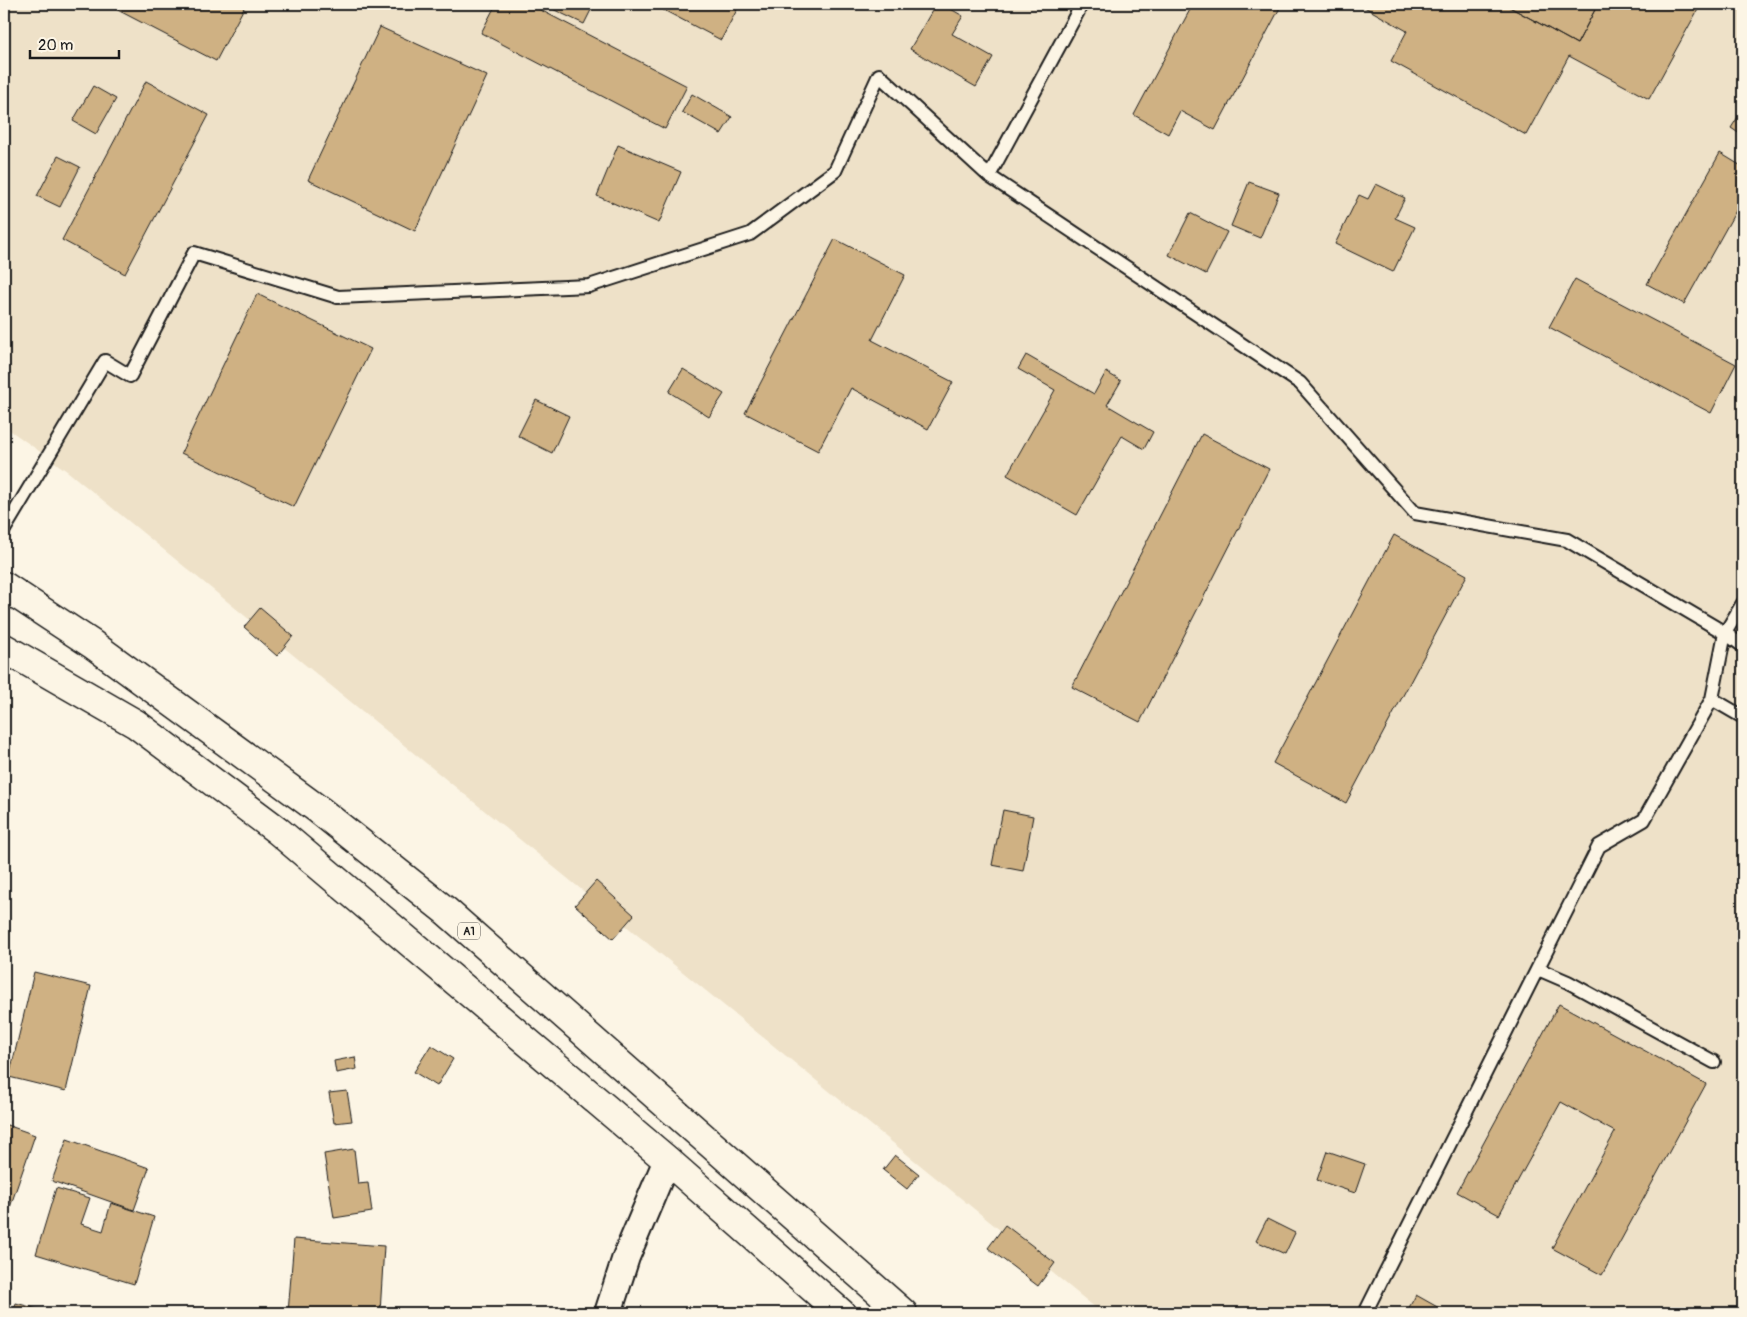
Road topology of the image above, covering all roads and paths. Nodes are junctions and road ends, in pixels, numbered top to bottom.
1 (1082, 4) edge
2 (989, 176) junction
3 (4, 530) edge
4 (4, 586) edge
5 (1743, 603) edge
6 (1725, 632) junction
7 (1743, 646) edge
8 (4, 648) edge
9 (1712, 699) junction
10 (1743, 717) edge
11 (1538, 969) junction
12 (1714, 1062) dead end
13 (667, 1160) junction
14 (608, 1313) edge
15 (841, 1313) edge
16 (903, 1313) edge
17 (1365, 1313) edge

1 - 2 lane
2 - 3 lane
2 - 6 lane
4 - 16 highway, A1
5 - 6 lane
6 - 7 lane
6 - 9 lane
8 - 13 highway
9 - 10 lane
9 - 11 lane
11 - 12 lane
11 - 17 lane
13 - 14 street
13 - 15 highway

